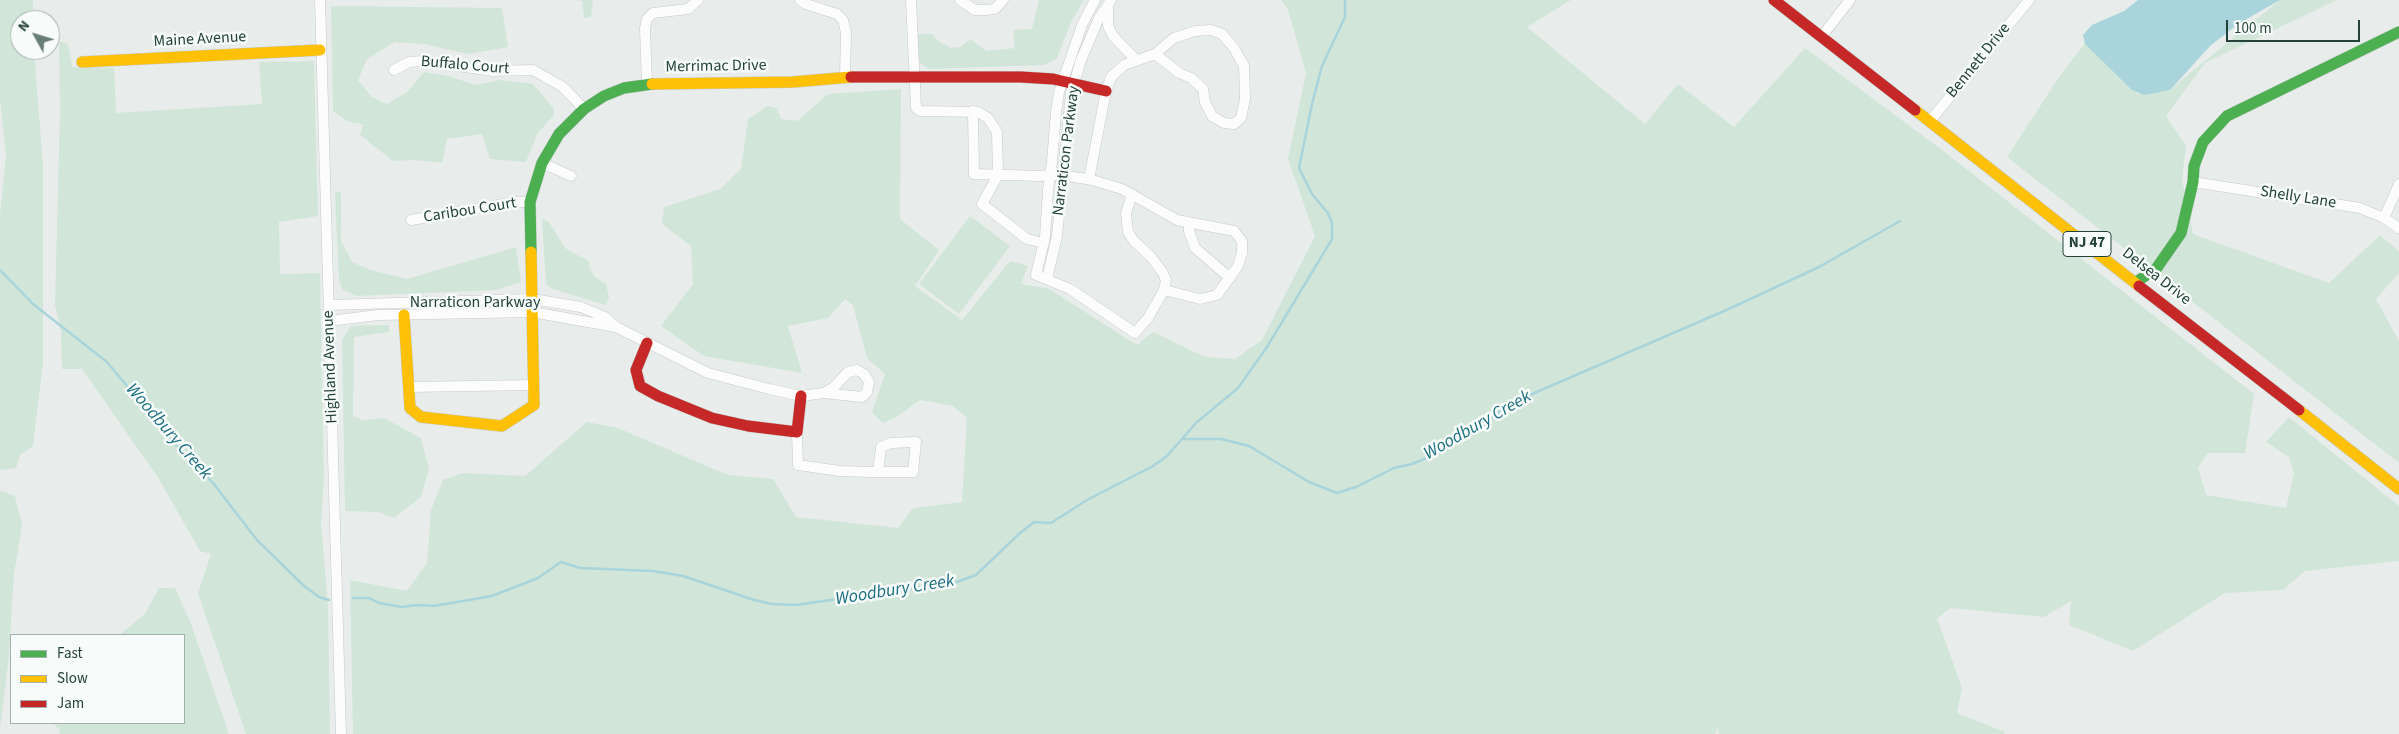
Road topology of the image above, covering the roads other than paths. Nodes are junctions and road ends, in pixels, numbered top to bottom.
1 (320, 0) edge
2 (698, 0) edge
3 (800, 0) edge
4 (910, 0) edge
5 (960, 0) edge
6 (1003, 0) edge
7 (1095, 0) edge
8 (1774, 0) edge
9 (1850, 0) edge
10 (2029, 0) edge
11 (1110, 2) edge
12 (2399, 32) edge
13 (1822, 36) junction
14 (320, 50) junction
15 (1155, 54) junction
16 (1137, 61) junction
17 (82, 62) dead end
18 (394, 70) dead end
19 (844, 77) junction
20 (913, 77) junction
21 (1062, 82) junction
22 (647, 84) junction
23 (1073, 85) junction
24 (1106, 91) junction
25 (584, 109) junction
26 (973, 112) junction
27 (1930, 121) junction
28 (542, 162) junction
29 (998, 175) junction
30 (1050, 175) junction
31 (1062, 175) junction
32 (572, 176) dead end
33 (1089, 180) junction
34 (2193, 182) junction
35 (2399, 184) edge
36 (1132, 194) junction
37 (530, 202) junction
38 (2384, 218) junction
39 (411, 220) dead end
40 (1189, 223) junction
41 (2399, 228) edge
42 (1044, 243) junction
43 (1230, 278) junction
44 (1047, 279) junction
45 (2136, 282) junction
46 (1164, 290) junction
47 (532, 300) junction
48 (328, 305) junction
49 (532, 312) junction
50 (404, 315) junction
51 (329, 321) junction
52 (616, 327) junction
53 (648, 342) junction
54 (534, 385) junction
55 (409, 387) junction
56 (824, 392) dead end
57 (802, 396) junction
58 (796, 432) junction
59 (878, 472) junction
60 (2399, 489) edge
61 (341, 734) edge

1 - 14 street, Highland Avenue
2 - 22 street
3 - 19 street
4 - 20 street
5 - 6 street
7 - 21 street, Narraticon Parkway
8 - 13 street, Delsea Drive / NJ 47
9 - 13 street
10 - 27 street, Bennett Drive
11 - 16 street
11 - 23 street, Narraticon Parkway
12 - 34 street
13 - 27 street, Delsea Drive / NJ 47
14 - 17 street, Maine Avenue
14 - 48 street, Highland Avenue
15 - 15 street
15 - 16 street
16 - 24 street
18 - 25 street, Buffalo Court
19 - 20 street, Merrimac Drive
19 - 22 street, Merrimac Drive
20 - 21 street, Merrimac Drive
20 - 26 street
21 - 23 street, Merrimac Drive
21 - 30 street, Narraticon Parkway
22 - 25 street, Merrimac Drive
23 - 24 street, Merrimac Drive
23 - 31 street, Narraticon Parkway
24 - 33 street
25 - 28 street, Merrimac Drive
26 - 29 street
26 - 29 street
27 - 45 street, Delsea Drive / NJ 47
28 - 32 street
28 - 37 street, Merrimac Drive
29 - 30 street
29 - 42 street
30 - 31 street
30 - 42 street, Narraticon Parkway
31 - 33 street
31 - 44 street, Narraticon Parkway
33 - 36 street
34 - 38 street, Shelly Lane
34 - 45 street
35 - 38 street
36 - 40 street
36 - 46 street
37 - 39 street, Caribou Court
37 - 47 street, Merrimac Drive
38 - 41 street, Shelly Lane
40 - 43 street
40 - 43 street
42 - 44 street, Narraticon Parkway
43 - 46 street
44 - 46 street
45 - 60 street, Delsea Drive / NJ 47
47 - 48 street, Narraticon Parkway
47 - 49 street, Merrimac Drive
47 - 52 street, Narraticon Parkway
48 - 51 street, Highland Avenue
49 - 50 street, Narraticon Parkway
49 - 52 street, Narraticon Parkway
49 - 54 street, Merrimac Drive
50 - 51 street, Narraticon Parkway
50 - 55 street
51 - 61 street, Highland Avenue
52 - 53 street, Narraticon Parkway
53 - 57 street, Narraticon Parkway
53 - 58 street
54 - 55 street
54 - 55 street, Merrimac Drive
56 - 57 street, Narraticon Parkway
57 - 58 street
58 - 59 street
59 - 59 street

